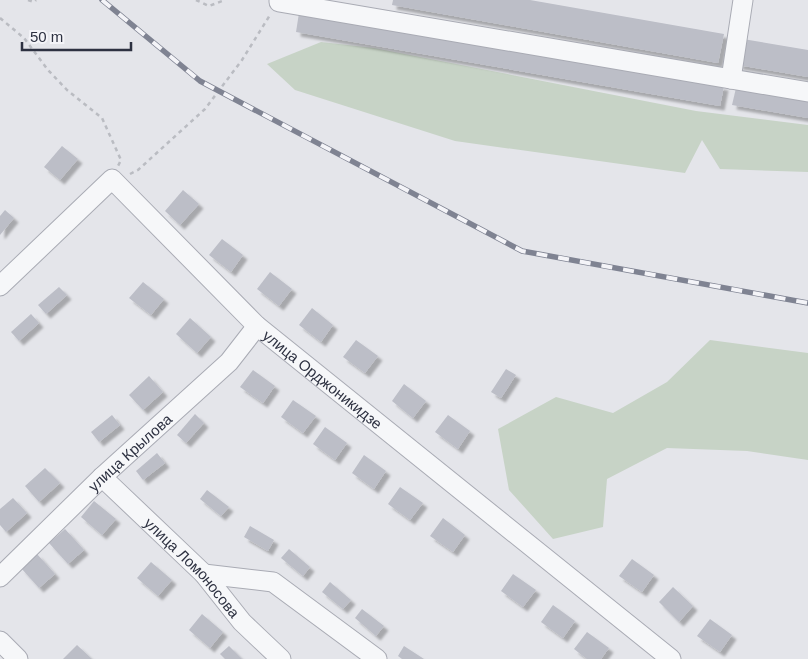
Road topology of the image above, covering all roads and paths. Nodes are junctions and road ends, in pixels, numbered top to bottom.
1 (28, 0) edge
2 (36, 0) edge
3 (196, 0) edge
4 (225, 0) edge
5 (743, 0) edge
6 (279, 1) edge
7 (0, 18) edge
8 (731, 79) junction
9 (808, 92) edge
10 (112, 179) junction
11 (0, 286) edge
12 (257, 326) junction
13 (102, 476) junction
14 (204, 574) junction
15 (0, 577) edge
16 (0, 641) edge
17 (18, 659) edge
18 (281, 659) edge
19 (377, 659) edge
20 (672, 659) edge

1 - 2 path
3 - 4 path
5 - 8 street
6 - 8 street
6 - 10 path
7 - 10 path
8 - 9 street
10 - 11 street
10 - 12 street, улица Орджоникидзе
12 - 13 street, улица Крылова
12 - 20 street, улица Орджоникидзе
13 - 14 street, улица Ломоносова
13 - 15 street, улица Крылова
14 - 18 street, улица Ломоносова
14 - 19 street
16 - 17 street

